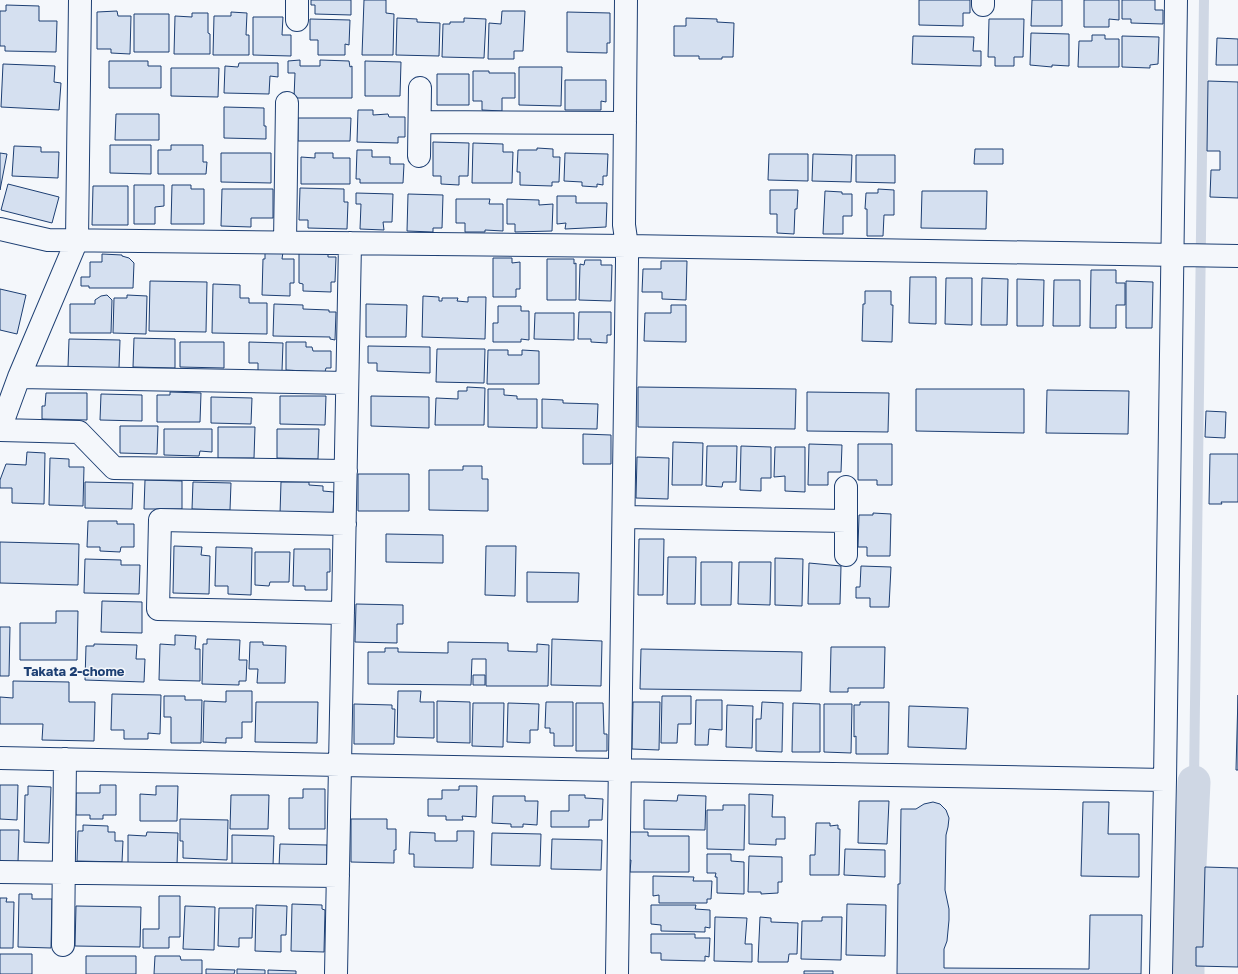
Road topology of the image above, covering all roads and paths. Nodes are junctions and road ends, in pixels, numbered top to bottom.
1 (80, 0) edge
2 (626, 0) edge
3 (1176, 0) edge
4 (420, 88) dead end
5 (288, 103) dead end
6 (420, 122) junction
7 (625, 123) junction
8 (419, 156) dead end
9 (0, 229) edge
10 (77, 240) junction
11 (286, 242) junction
12 (350, 243) junction
13 (628, 246) junction
14 (1176, 255) junction
15 (1238, 256) edge
16 (19, 377) junction
17 (347, 383) junction
18 (0, 430) edge
19 (346, 471) junction
20 (846, 487) dead end
21 (624, 518) junction
22 (846, 521) junction
23 (345, 524) junction
24 (846, 555) dead end
25 (343, 613) junction
26 (0, 758) edge
27 (65, 759) junction
28 (340, 765) junction
29 (619, 770) junction
30 (1165, 780) junction
31 (0, 872) edge
32 (63, 872) junction
33 (338, 876) junction
34 (63, 945) dead end
35 (336, 974) edge
36 (617, 974) edge
37 (1161, 974) edge

1 - 10 street
2 - 7 street
3 - 14 street
4 - 6 street
5 - 11 street
6 - 7 street
6 - 8 street
7 - 13 street
9 - 10 street
10 - 11 street
10 - 16 street
11 - 12 street
12 - 13 street
12 - 17 street
13 - 14 street
13 - 21 street
14 - 15 street
14 - 30 street
16 - 17 street
16 - 18 street
17 - 19 street
18 - 19 street
19 - 23 street
20 - 22 street
21 - 22 street
21 - 29 street
22 - 24 street
23 - 25 street
23 - 25 street
25 - 28 street
26 - 27 street
27 - 28 street
27 - 32 street
28 - 29 street
28 - 33 street
29 - 30 street
29 - 36 street
30 - 37 street
31 - 32 street
32 - 33 street
32 - 34 street
33 - 35 street

